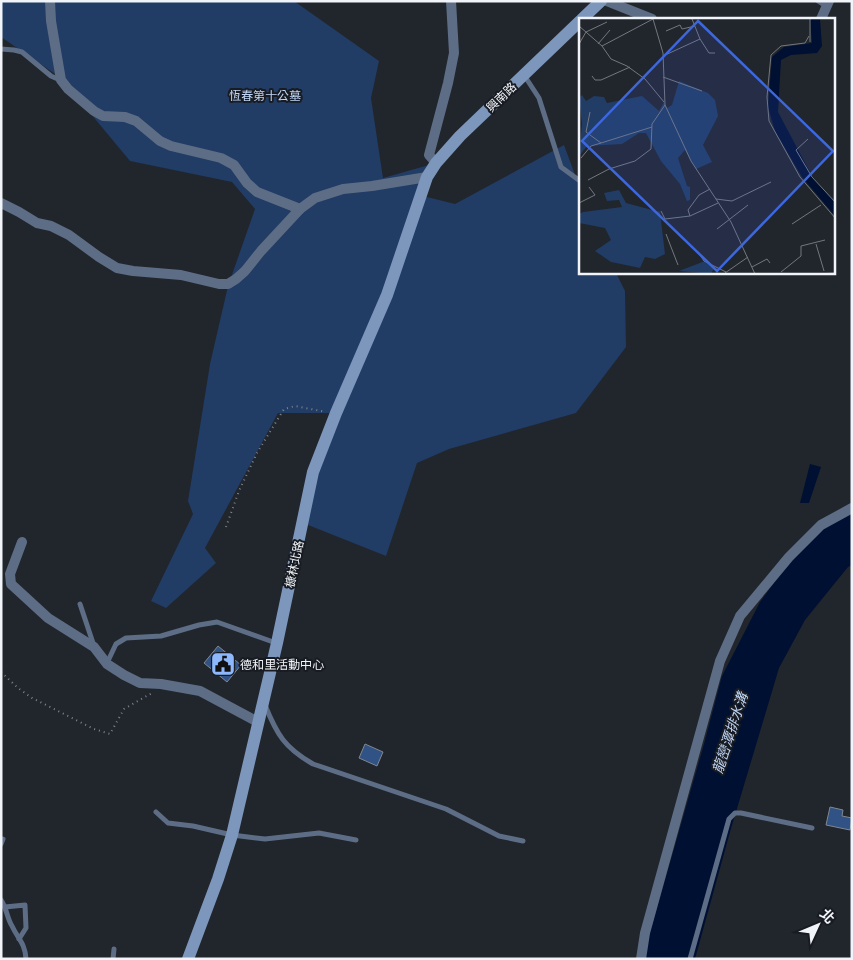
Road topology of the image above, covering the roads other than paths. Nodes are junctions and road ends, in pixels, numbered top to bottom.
1 (50, 1) edge
2 (451, 1) edge
3 (601, 1) edge
4 (607, 1) edge
5 (824, 3) edge
6 (583, 18) edge
7 (650, 18) edge
8 (821, 18) edge
9 (579, 22) edge
10 (1, 49) edge
11 (523, 75) junction
12 (61, 80) junction
13 (436, 164) junction
14 (427, 177) junction
15 (579, 180) edge
16 (1, 203) edge
17 (300, 209) junction
18 (852, 508) edge
19 (22, 542) dead end
20 (80, 604) dead end
21 (277, 643) junction
22 (94, 647) junction
23 (107, 664) junction
24 (264, 700) junction
25 (258, 722) junction
26 (156, 812) dead end
27 (812, 828) dead end
28 (232, 835) junction
29 (356, 840) dead end
30 (523, 841) dead end
31 (1, 900) edge
32 (5, 907) junction
33 (19, 938) junction
34 (114, 949) dead end
35 (26, 959) edge
36 (113, 959) edge
37 (188, 959) edge
38 (641, 959) edge
39 (690, 959) edge

1 - 12 street
2 - 13 street
3 - 6 street, 興南路
4 - 7 street
5 - 8 street
9 - 11 street, 興南路
10 - 12 lane
11 - 13 street, 興南路
11 - 15 lane
12 - 17 street
13 - 14 street, 興南路
14 - 17 street
14 - 21 street, 槺林北路
16 - 17 street
18 - 38 street
19 - 22 street
20 - 22 lane
21 - 23 lane
21 - 24 street, 槺林北路
22 - 23 street
23 - 25 street
24 - 25 street, 槺林北路
24 - 30 lane
25 - 28 street, 槺林北路
26 - 28 lane
27 - 39 lane
28 - 29 lane
28 - 37 street, 槺林北路
31 - 32 lane
32 - 33 lane
32 - 33 lane
33 - 35 lane
34 - 36 lane

